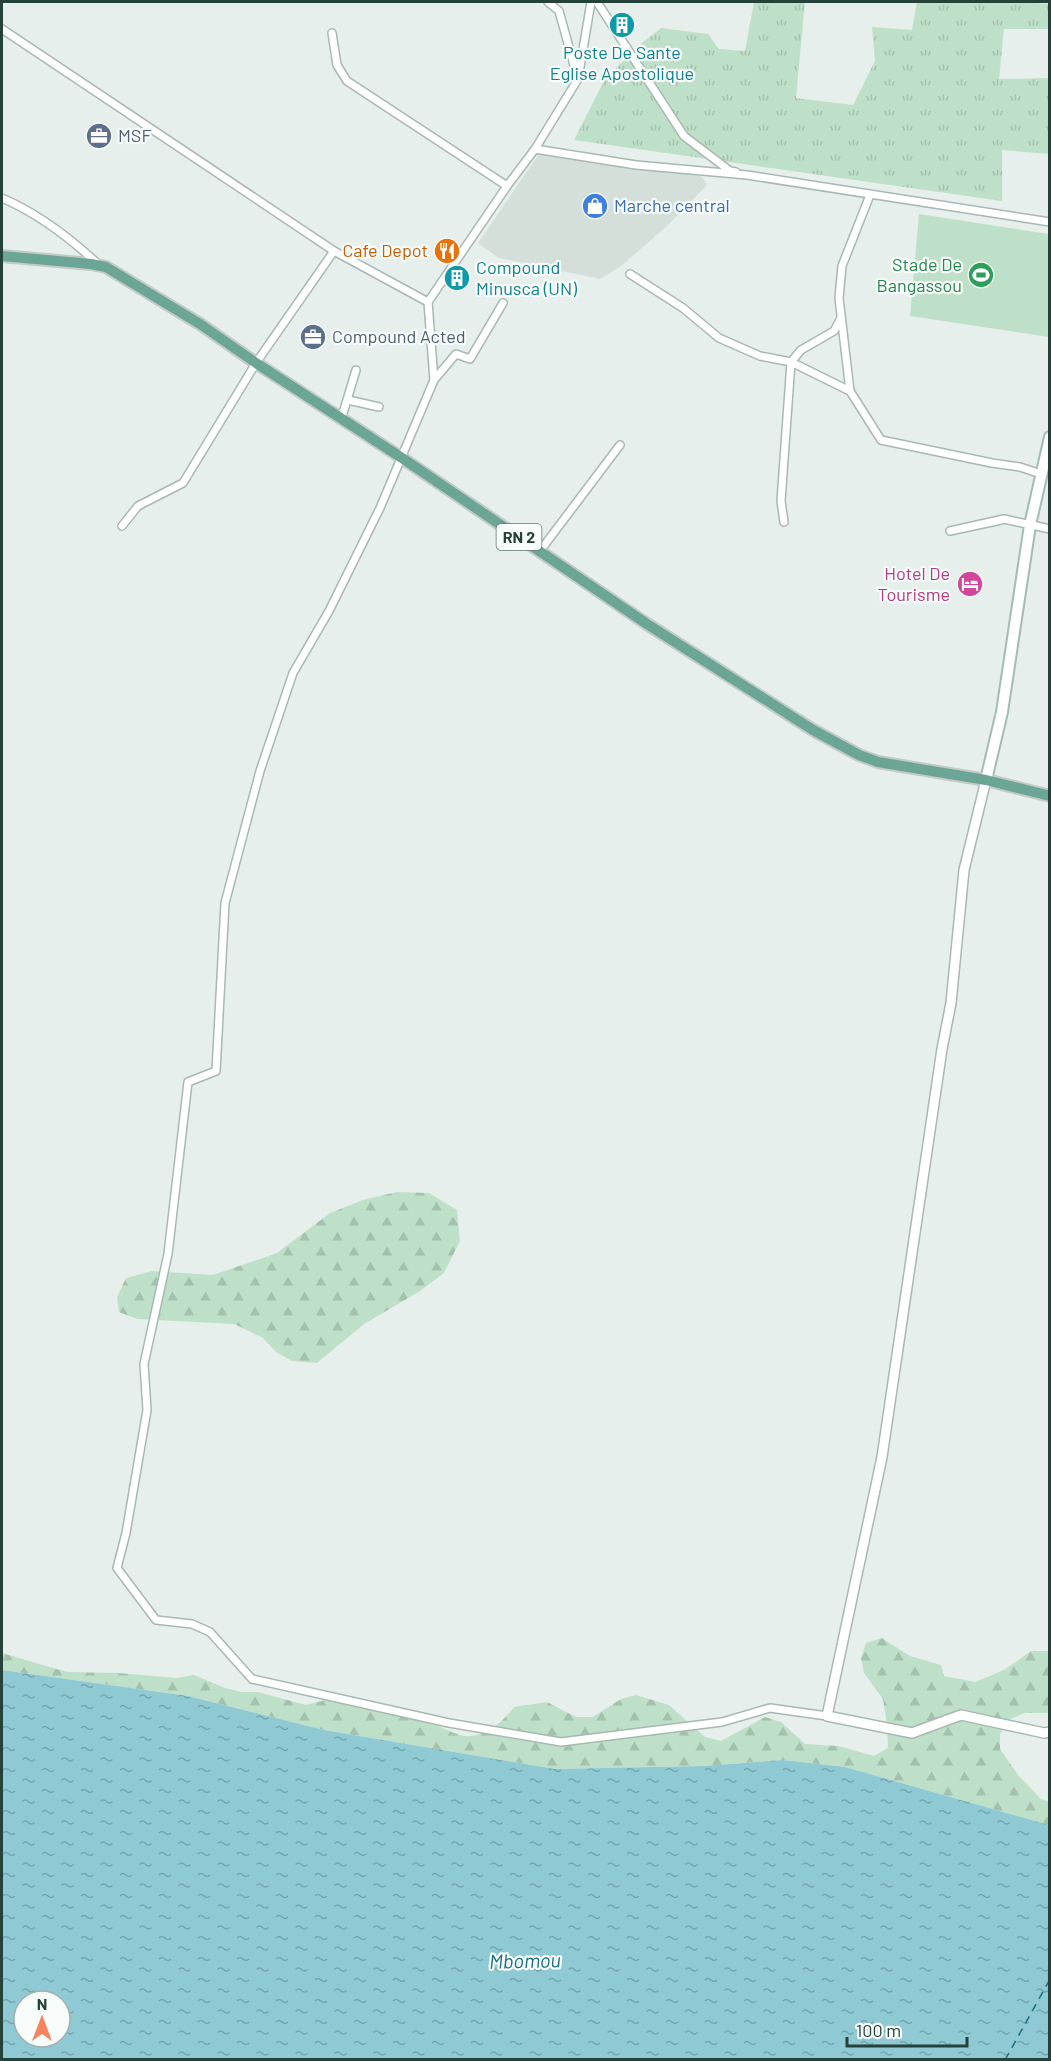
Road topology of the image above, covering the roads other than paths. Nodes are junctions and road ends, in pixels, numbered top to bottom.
1 (548, 2) edge
2 (591, 2) edge
3 (597, 2) edge
4 (2, 29) edge
5 (332, 33) dead end
6 (578, 79) junction
7 (535, 149) junction
8 (747, 175) junction
9 (507, 186) junction
10 (870, 195) junction
11 (2, 198) edge
12 (1050, 222) edge
13 (334, 251) junction
14 (2, 256) edge
15 (99, 265) junction
16 (630, 274) dead end
17 (428, 302) junction
18 (503, 303) dead end
19 (841, 318) junction
20 (791, 362) junction
21 (256, 363) junction
22 (356, 370) dead end
23 (434, 380) junction
24 (850, 391) junction
25 (348, 400) junction
26 (379, 407) dead end
27 (342, 420) junction
28 (1050, 437) edge
29 (620, 445) dead end
30 (402, 458) junction
31 (1041, 474) junction
32 (1001, 520) dead end
33 (784, 522) dead end
34 (1030, 525) junction
35 (122, 526) dead end
36 (1050, 529) edge
37 (540, 551) junction
38 (986, 780) junction
39 (1050, 796) edge
40 (827, 1716) junction
41 (1050, 1732) edge

1 - 6 street
2 - 6 street
3 - 8 street
4 - 13 street
5 - 9 street
6 - 7 street
7 - 8 street
7 - 9 street
8 - 10 street
9 - 17 street
10 - 12 street
10 - 19 street
11 - 15 street
13 - 17 street
13 - 21 street
14 - 15 main road, RN 2
15 - 21 main road, RN 2
16 - 20 street
17 - 23 street
18 - 23 street
19 - 20 street
19 - 24 street
20 - 24 street
20 - 33 street
21 - 27 main road, RN 2
21 - 35 street
22 - 25 street
23 - 30 street
24 - 31 street
25 - 26 street
25 - 27 street
27 - 30 main road, RN 2
28 - 31 main road
29 - 37 street
30 - 37 main road, RN 2
30 - 40 street
31 - 34 main road
32 - 34 street
34 - 36 street
34 - 38 main road
37 - 38 main road, RN 2
38 - 39 main road, RN 2
38 - 40 street
40 - 41 street

